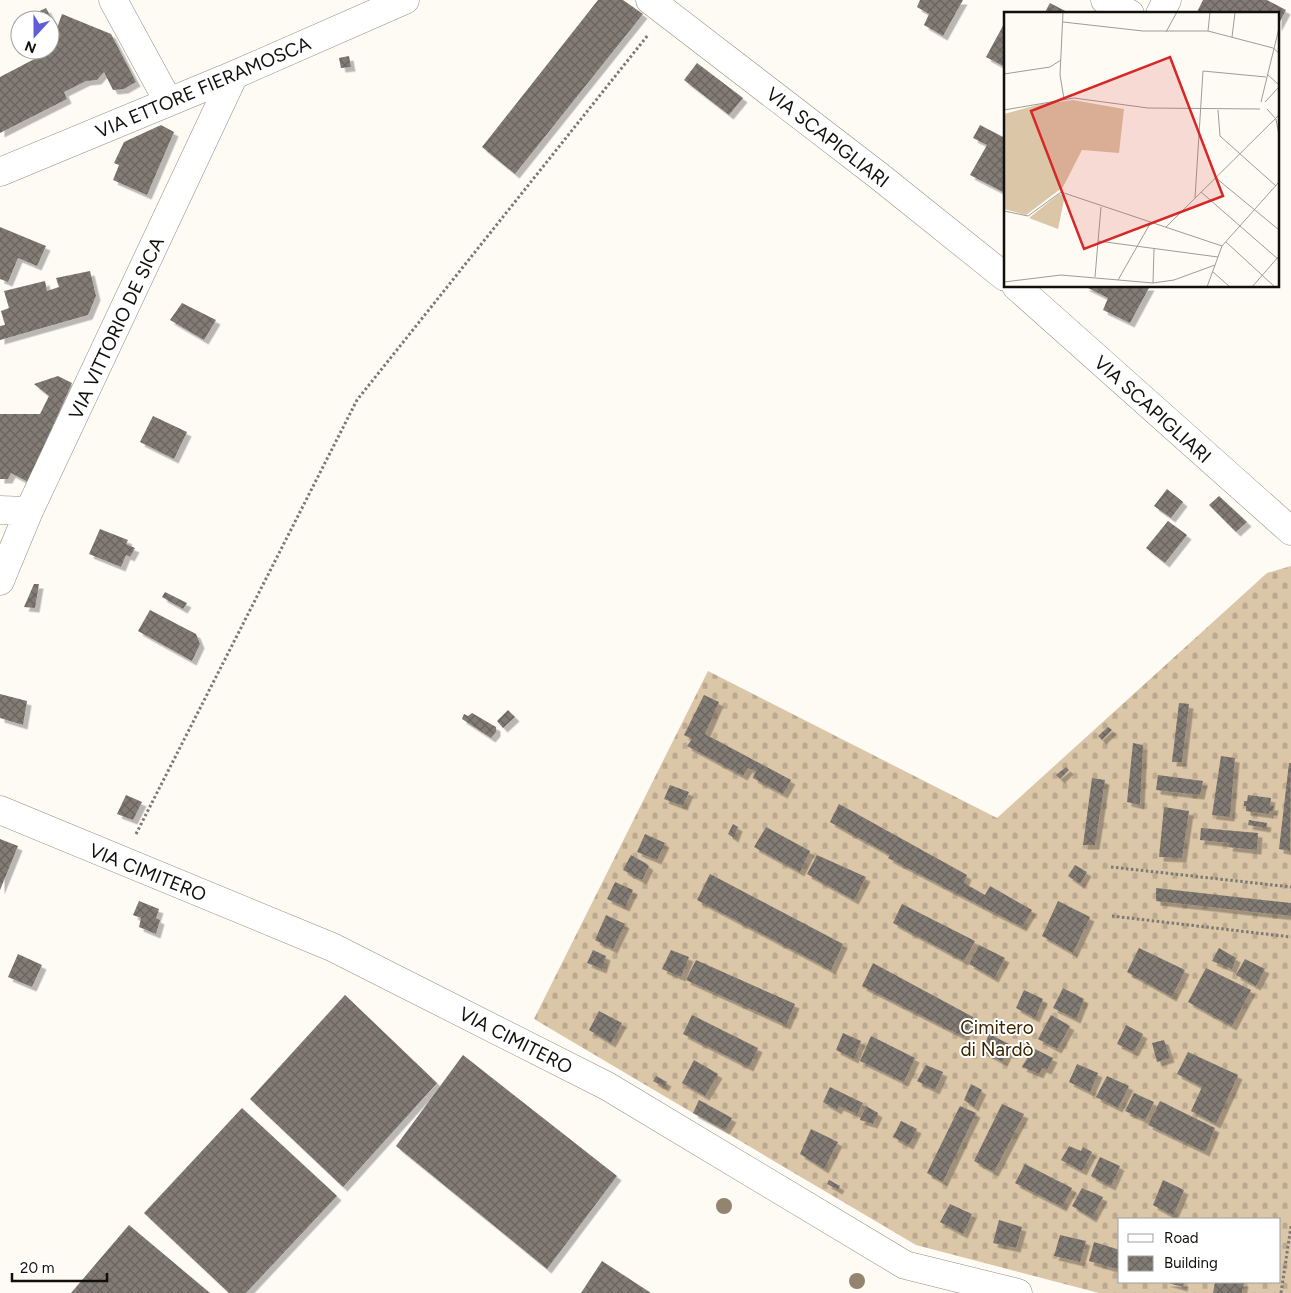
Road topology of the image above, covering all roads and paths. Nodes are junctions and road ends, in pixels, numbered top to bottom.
1 (113, 0) edge
2 (405, 0) edge
3 (1105, 0) edge
4 (1167, 0) edge
5 (666, 4) edge
6 (1126, 12) edge
7 (1161, 12) edge
8 (234, 76) junction
9 (168, 101) junction
10 (0, 171) edge
11 (1004, 275) edge
12 (1019, 288) edge
13 (0, 510) edge
14 (29, 511) junction
15 (1291, 531) edge
16 (0, 581) edge
17 (0, 810) edge
18 (122, 861) junction
19 (1111, 867) dead end
20 (1291, 887) edge
21 (1112, 916) dead end
22 (1291, 937) edge
23 (1291, 1226) edge
24 (987, 1290) edge
25 (1018, 1293) edge
26 (1281, 1293) edge

1 - 9 street
2 - 8 street, VIA ETTORE FIERAMOSCA
3 - 6 street
4 - 7 street
5 - 11 street, VIA SCAPIGLIARI
5 - 18 path
8 - 9 street, VIA ETTORE FIERAMOSCA
8 - 14 street, VIA VITTORIO DE SICA
9 - 10 street, VIA ETTORE FIERAMOSCA
12 - 15 street, VIA SCAPIGLIARI
13 - 14 street
14 - 16 street, VIA VITTORIO DE SICA
17 - 18 street, VIA CIMITERO
18 - 24 street, VIA CIMITERO
19 - 20 path
21 - 22 path
23 - 26 path
24 - 25 street, VIA CIMITERO

